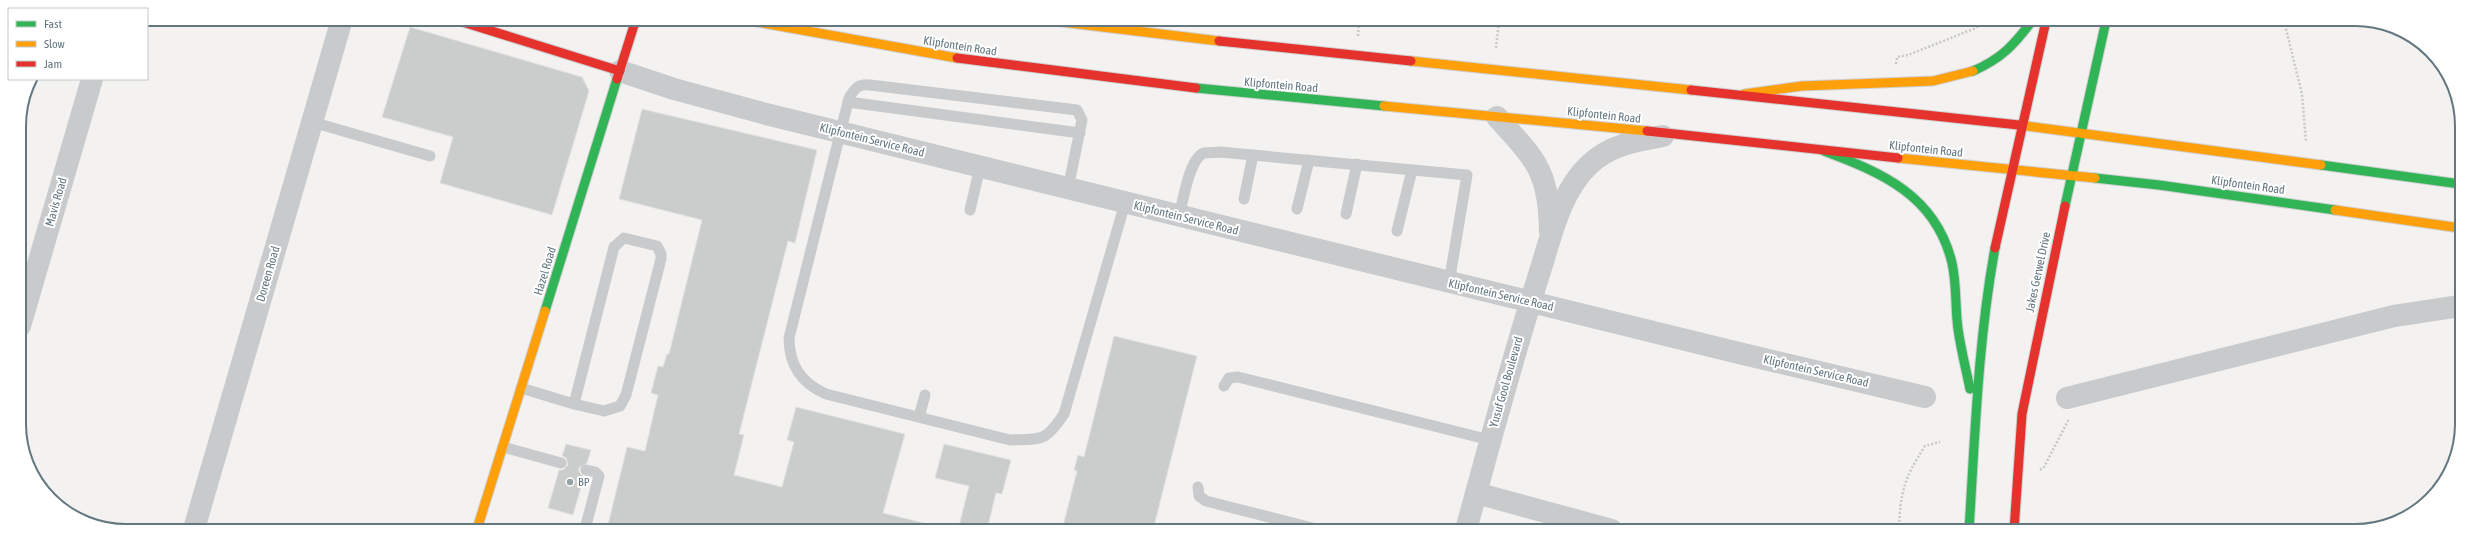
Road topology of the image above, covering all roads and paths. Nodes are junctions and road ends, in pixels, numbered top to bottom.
1 (340, 26) edge
2 (475, 26) edge
3 (634, 26) edge
4 (778, 26) edge
5 (1094, 26) edge
6 (1359, 26) edge
7 (1498, 26) edge
8 (1978, 26) edge
9 (2029, 26) edge
10 (2045, 26) edge
11 (2105, 26) edge
12 (2285, 26) edge
13 (1358, 36) dead end
14 (1495, 50) dead end
15 (1896, 58) dead end
16 (620, 71) junction
17 (92, 80) edge
18 (1744, 94) junction
19 (848, 102) junction
20 (1497, 117) junction
21 (312, 122) junction
22 (2021, 125) junction
23 (840, 132) junction
24 (1080, 133) junction
25 (2081, 133) junction
26 (1674, 134) junction
27 (2306, 146) dead end
28 (1824, 151) junction
29 (1253, 155) junction
30 (430, 156) dead end
31 (1309, 160) junction
32 (1357, 164) junction
33 (980, 167) junction
34 (1412, 170) junction
35 (2012, 170) junction
36 (2071, 176) junction
37 (2455, 183) edge
38 (1068, 189) junction
39 (1244, 199) dead end
40 (1125, 203) junction
41 (1297, 209) dead end
42 (970, 210) dead end
43 (1346, 214) dead end
44 (1179, 216) junction
45 (2455, 227) edge
46 (1398, 231) dead end
47 (1550, 236) junction
48 (1449, 282) junction
49 (1529, 301) junction
50 (26, 305) edge
51 (2452, 307) edge
52 (1224, 386) dead end
53 (521, 388) junction
54 (924, 395) dead end
55 (1925, 397) dead end
56 (574, 404) junction
57 (2068, 408) joint
58 (1975, 414) junction
59 (919, 417) junction
60 (1490, 440) junction
61 (1940, 442) dead end
62 (503, 447) junction
63 (561, 463) dead end
64 (586, 470) dead end
65 (2038, 471) dead end
66 (1198, 487) dead end
67 (1476, 493) junction
68 (195, 524) edge
69 (480, 524) edge
70 (586, 524) edge
71 (1296, 524) edge
72 (1468, 524) edge
73 (1587, 524) edge
74 (1899, 524) edge
75 (1969, 524) edge
76 (2014, 524) edge

1 - 21 street, Doreen Road
2 - 16 main road, Klipfontein Service Road
3 - 16 main road, Hazel Road
4 - 20 main road, Klipfontein Road
5 - 18 main road
6 - 13 path
7 - 14 path
8 - 15 path
9 - 18 main road
10 - 22 main road
11 - 25 main road, Jakes Gerwel Drive
12 - 27 path
16 - 23 street, Klipfontein Service Road
16 - 53 main road, Hazel Road
17 - 50 street, Mavis Road
18 - 22 main road
19 - 23 lane
19 - 24 lane
19 - 24 lane
20 - 26 main road, Klipfontein Road
20 - 47 street, Yusuf Gool Boulevard
21 - 30 lane
21 - 68 street, Doreen Road
22 - 25 main road
22 - 35 main road
23 - 33 street, Klipfontein Service Road
23 - 59 lane
24 - 38 lane
25 - 36 main road, Jakes Gerwel Drive
25 - 37 main road
26 - 28 main road, Klipfontein Road
26 - 47 street, Yusuf Gool Boulevard
28 - 35 main road, Klipfontein Road
28 - 58 main road
29 - 31 lane
29 - 39 lane
29 - 44 lane
31 - 32 lane
31 - 41 lane
32 - 34 lane
32 - 43 lane
33 - 38 street, Klipfontein Service Road
33 - 42 lane
34 - 46 lane
34 - 48 lane
35 - 36 main road, Klipfontein Road
35 - 58 main road
36 - 45 main road, Klipfontein Road
36 - 76 main road, Jakes Gerwel Drive
38 - 40 street, Klipfontein Service Road
40 - 44 street, Klipfontein Service Road
40 - 59 lane
44 - 48 street, Klipfontein Service Road
47 - 49 street, Yusuf Gool Boulevard
48 - 49 street, Klipfontein Service Road
49 - 55 street, Klipfontein Service Road
49 - 60 street, Yusuf Gool Boulevard
51 - 57 street
52 - 60 lane
53 - 56 lane
53 - 62 main road, Hazel Road
54 - 59 lane
56 - 56 lane
57 - 65 path
58 - 75 main road
60 - 67 street, Yusuf Gool Boulevard
61 - 74 path
62 - 63 lane
62 - 69 main road, Hazel Road
64 - 70 lane
66 - 71 lane
67 - 72 street, Yusuf Gool Boulevard
67 - 73 street

